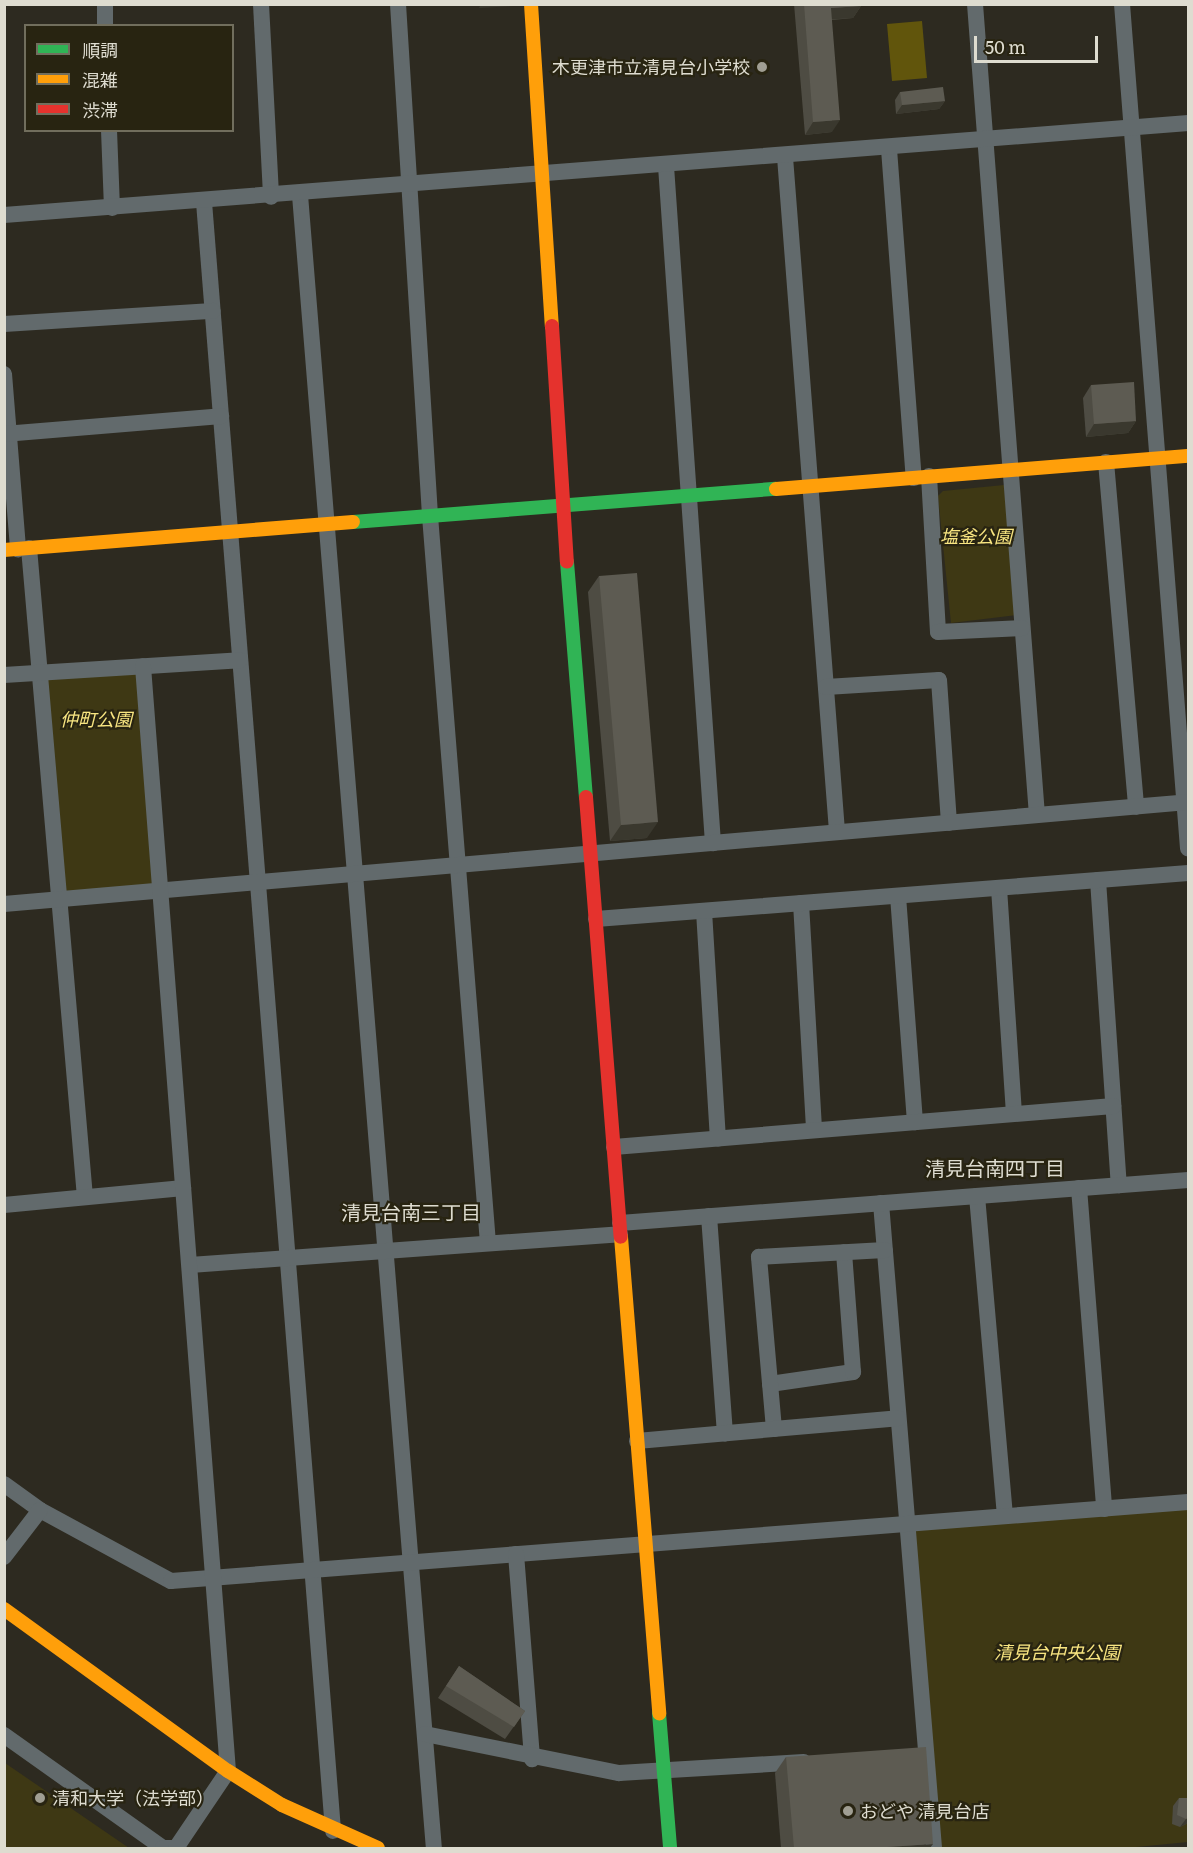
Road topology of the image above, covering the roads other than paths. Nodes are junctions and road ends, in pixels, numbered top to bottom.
1 (105, 4) edge
2 (261, 4) edge
3 (398, 4) edge
4 (531, 4) edge
5 (975, 4) edge
6 (1122, 4) edge
7 (105, 24) edge
8 (1188, 123) edge
9 (1133, 128) junction
10 (110, 132) edge
11 (985, 141) junction
12 (889, 149) junction
13 (785, 157) junction
14 (666, 166) junction
15 (542, 175) junction
16 (406, 188) junction
17 (300, 195) junction
18 (271, 197) junction
19 (204, 202) junction
20 (112, 208) junction
21 (4, 215) edge
22 (213, 311) junction
23 (4, 324) edge
24 (4, 374) edge
25 (221, 416) junction
26 (7, 434) edge
27 (1188, 456) edge
28 (1161, 458) junction
29 (1106, 462) junction
30 (1010, 470) junction
31 (921, 477) junction
32 (811, 486) junction
33 (689, 495) junction
34 (562, 506) junction
35 (430, 516) junction
36 (327, 524) junction
37 (230, 532) junction
38 (17, 549) edge
39 (1022, 628) junction
40 (240, 660) junction
41 (143, 666) junction
42 (41, 671) junction
43 (4, 675) edge
44 (826, 687) junction
45 (1187, 802) edge
46 (1136, 807) junction
47 (1037, 815) junction
48 (949, 823) junction
49 (837, 832) junction
50 (713, 843) junction
51 (1188, 848) edge
52 (590, 854) junction
53 (458, 865) junction
54 (1188, 873) edge
55 (355, 874) junction
56 (1098, 880) junction
57 (258, 882) junction
58 (999, 888) junction
59 (160, 890) junction
60 (898, 896) junction
61 (60, 899) junction
62 (801, 903) junction
63 (4, 904) edge
64 (704, 911) junction
65 (596, 919) junction
66 (1113, 1106) junction
67 (1014, 1114) junction
68 (915, 1122) junction
69 (814, 1130) junction
70 (718, 1139) junction
71 (614, 1147) junction
72 (1188, 1179) edge
73 (1119, 1185) junction
74 (183, 1188) junction
75 (1079, 1188) junction
76 (977, 1196) junction
77 (86, 1197) junction
78 (881, 1203) junction
79 (4, 1205) edge
80 (710, 1216) junction
81 (620, 1228) junction
82 (488, 1243) junction
83 (885, 1250) junction
84 (386, 1251) junction
85 (844, 1252) junction
86 (288, 1258) junction
87 (190, 1265) junction
88 (770, 1384) junction
89 (898, 1418) junction
90 (774, 1429) junction
91 (725, 1433) junction
92 (637, 1441) junction
93 (4, 1484) edge
94 (1188, 1502) edge
95 (1104, 1509) junction
96 (40, 1510) junction
97 (1005, 1516) junction
98 (907, 1524) junction
99 (645, 1544) junction
100 (516, 1554) junction
101 (4, 1557) edge
102 (411, 1562) junction
103 (312, 1570) junction
104 (214, 1578) junction
105 (4, 1609) edge
106 (425, 1734) junction
107 (4, 1735) edge
108 (926, 1752) junction
109 (902, 1754) edge
110 (532, 1759) junction
111 (819, 1760) edge
112 (228, 1771) junction
113 (664, 1773) junction
114 (337, 1838) edge
115 (378, 1848) edge
116 (434, 1848) edge
117 (670, 1848) edge
118 (934, 1848) edge

1 - 7 street
2 - 18 street
3 - 16 street
4 - 15 street
5 - 11 street
6 - 9 street
8 - 9 street
9 - 11 street
9 - 28 street
10 - 20 street
11 - 12 street
11 - 30 street
12 - 13 street
12 - 31 street
13 - 14 street
13 - 32 street
14 - 15 street
14 - 33 street
15 - 16 street
15 - 34 street
16 - 17 street
16 - 35 street
17 - 18 street
17 - 36 street
18 - 19 street
19 - 20 street
19 - 22 street
20 - 21 street
22 - 23 street
22 - 25 street
24 - 26 street
25 - 26 street
25 - 37 street
26 - 38 street
27 - 28 street
28 - 29 street
28 - 45 street
29 - 30 street
29 - 46 street
30 - 31 street
30 - 39 street
31 - 32 street
31 - 39 street
32 - 33 street
32 - 44 street
33 - 34 street
33 - 50 street
34 - 35 street
34 - 52 street
35 - 36 street
35 - 53 street
36 - 37 street
36 - 55 street
37 - 38 street
37 - 40 street
38 - 42 street
39 - 47 street
40 - 41 street
40 - 57 street
41 - 42 street
41 - 59 street
42 - 43 street
42 - 61 street
44 - 48 street
44 - 49 street
45 - 46 street
45 - 51 street
46 - 47 street
47 - 48 street
48 - 49 street
49 - 50 street
50 - 52 street
52 - 53 street
52 - 65 street
53 - 55 street
53 - 82 street
54 - 56 street
55 - 57 street
55 - 84 street
56 - 58 street
56 - 66 street
57 - 59 street
57 - 86 street
58 - 60 street
58 - 67 street
59 - 61 street
59 - 74 street
60 - 62 street
60 - 68 street
61 - 63 street
61 - 77 street
62 - 64 street
62 - 69 street
64 - 65 street
64 - 70 street
65 - 71 street
66 - 67 street
66 - 73 street
67 - 68 street
68 - 69 street
69 - 70 street
70 - 71 street
71 - 81 street
72 - 73 street
73 - 75 street
74 - 77 street
74 - 87 street
75 - 76 street
75 - 95 street
76 - 78 street
76 - 97 street
77 - 79 street
78 - 80 street
78 - 83 street
80 - 81 street
80 - 91 street
81 - 82 street
81 - 92 street
82 - 84 street
83 - 85 street
83 - 89 street
84 - 86 street
84 - 102 street
85 - 88 street
85 - 88 street
86 - 87 street
86 - 103 street
87 - 104 street
88 - 90 street
89 - 90 street
89 - 98 street
90 - 91 street
91 - 92 street
92 - 99 street
93 - 96 street
94 - 95 street
95 - 97 street
96 - 101 street
96 - 104 street
97 - 98 street
98 - 99 street
98 - 108 street
99 - 100 street
99 - 113 street
100 - 102 street
100 - 110 street
102 - 103 street
102 - 106 street
103 - 104 street
103 - 114 street
104 - 112 street
105 - 112 street
106 - 110 street
106 - 116 street
107 - 112 street
108 - 109 street
108 - 118 street
110 - 113 street
111 - 113 street
112 - 114 street
113 - 117 street
114 - 115 street

